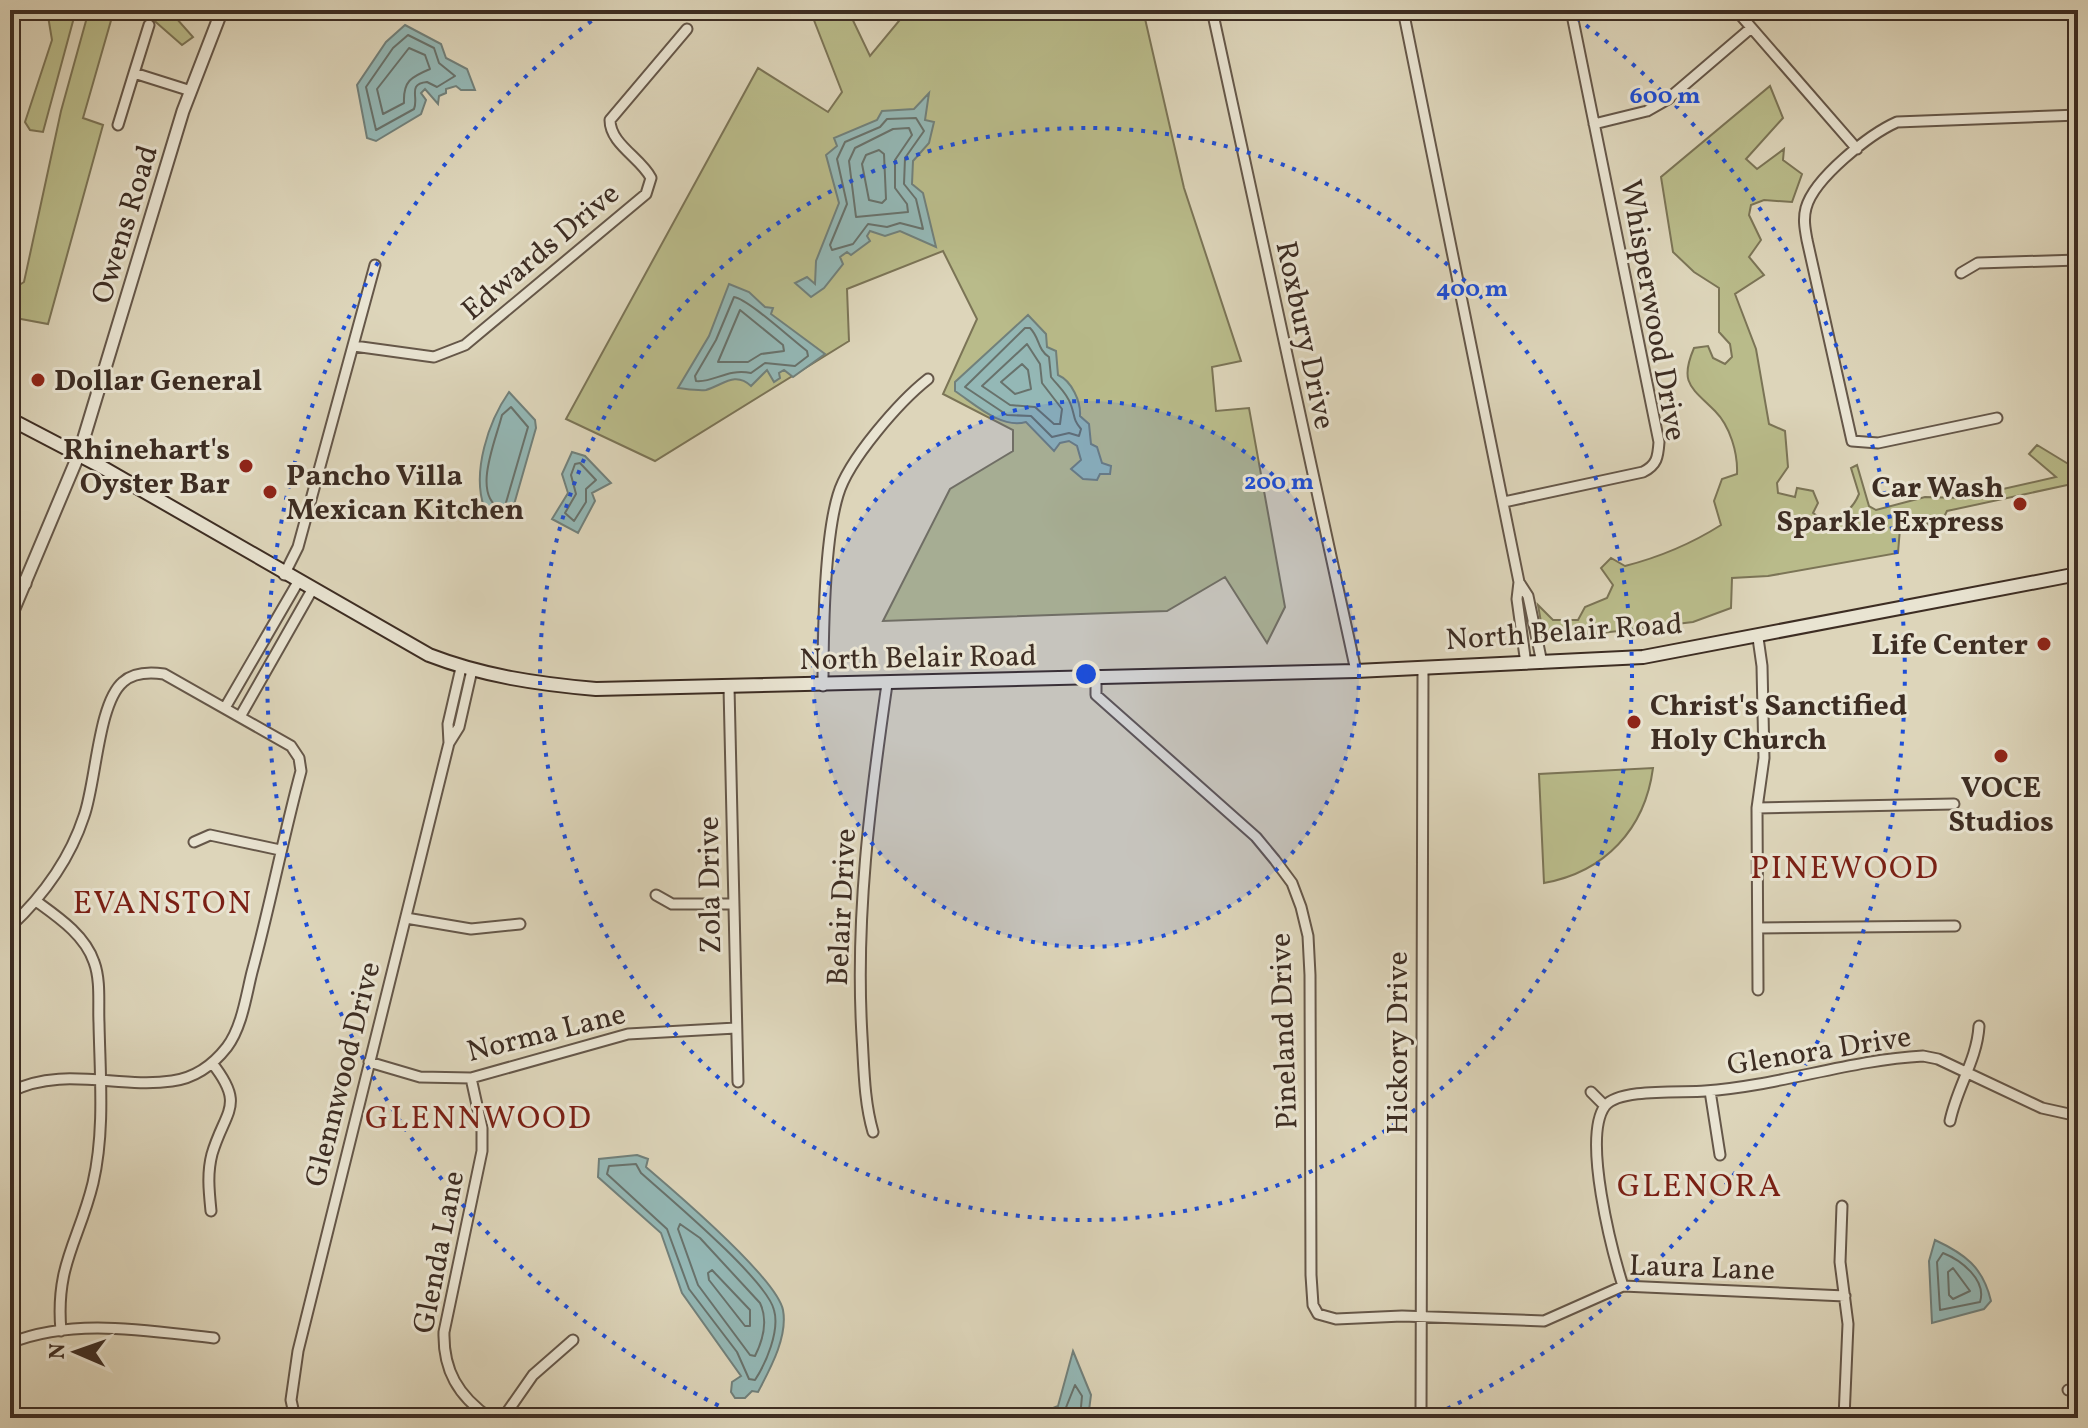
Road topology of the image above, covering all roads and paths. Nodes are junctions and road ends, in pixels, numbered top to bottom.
1 (222, 10) edge
2 (1212, 10) edge
3 (1403, 10) edge
4 (1571, 10) edge
5 (1736, 10) edge
6 (149, 25) dead end
7 (1751, 28) junction
8 (687, 29) dead end
9 (134, 73) junction
10 (191, 91) junction
11 (2078, 115) edge
12 (1594, 124) junction
13 (118, 125) dead end
14 (1857, 149) junction
15 (2078, 260) edge
16 (375, 265) dead end
17 (1961, 273) dead end
18 (354, 346) junction
19 (928, 379) dead end
20 (1997, 418) dead end
21 (10, 419) edge
22 (79, 454) junction
23 (1504, 502) junction
24 (2078, 574) edge
25 (284, 575) junction
26 (10, 576) edge
27 (298, 582) junction
28 (1519, 582) junction
29 (26, 584) junction
30 (312, 590) junction
31 (10, 618) edge
32 (1533, 621) junction
33 (1520, 622) junction
34 (1758, 638) junction
35 (1542, 663) junction
36 (1526, 664) junction
37 (1423, 668) junction
38 (466, 669) junction
39 (1356, 671) junction
40 (1096, 679) junction
41 (887, 684) junction
42 (823, 686) junction
43 (729, 687) junction
44 (226, 706) junction
45 (241, 715) junction
46 (1954, 804) dead end
47 (1757, 808) junction
48 (194, 842) dead end
49 (280, 850) junction
50 (656, 895) dead end
51 (36, 901) junction
52 (734, 904) junction
53 (406, 918) junction
54 (520, 924) dead end
55 (1955, 926) dead end
56 (10, 927) edge
57 (1758, 928) junction
58 (1758, 990) dead end
59 (1979, 1026) dead end
60 (736, 1028) junction
61 (369, 1062) junction
62 (212, 1063) junction
63 (1967, 1072) junction
64 (471, 1078) junction
65 (100, 1079) junction
66 (738, 1082) dead end
67 (1710, 1091) junction
68 (10, 1092) edge
69 (1591, 1092) dead end
70 (1605, 1106) junction
71 (2078, 1116) edge
72 (1950, 1121) dead end
73 (873, 1132) dead end
74 (1720, 1155) dead end
75 (1842, 1206) dead end
76 (211, 1211) dead end
77 (1623, 1286) junction
78 (1845, 1296) junction
79 (1420, 1317) junction
80 (61, 1331) junction
81 (214, 1338) dead end
82 (573, 1340) dead end
83 (10, 1343) edge
84 (295, 1418) edge
85 (490, 1418) edge
86 (503, 1418) edge
87 (1421, 1418) edge
88 (1844, 1418) edge

1 - 10 street, Owens Road
2 - 39 street, Roxbury Drive
3 - 23 street
4 - 12 street, Whisperwood Drive
5 - 7 street
6 - 9 street
7 - 12 street
7 - 14 street
8 - 18 street, Edwards Drive
9 - 10 street
9 - 13 street
10 - 22 street, Owens Road
11 - 14 street
12 - 23 street, Whisperwood Drive
14 - 20 street
15 - 17 street
16 - 18 street
18 - 25 street
19 - 42 street
21 - 22 main road, North Belair Road
22 - 25 main road, North Belair Road
22 - 29 street, Owens Road
23 - 28 street
24 - 34 main road, North Belair Road
25 - 27 main road, North Belair Road
26 - 29 street
27 - 30 main road, North Belair Road
27 - 44 street
28 - 32 street
28 - 33 street
29 - 31 street, Owens Road
30 - 38 main road, North Belair Road
30 - 45 street
32 - 33 street
32 - 35 street
33 - 36 street
34 - 35 main road, North Belair Road
34 - 47 street
35 - 36 main road, North Belair Road
36 - 37 main road, North Belair Road
37 - 39 main road, North Belair Road
37 - 79 street, Hickory Drive
38 - 43 main road, North Belair Road
38 - 53 street, Glennwood Drive
39 - 40 main road, North Belair Road
40 - 41 main road, North Belair Road
40 - 79 street, Pineland Drive
41 - 42 main road, North Belair Road
41 - 73 street, Belair Drive
42 - 43 main road, North Belair Road
43 - 52 street, Zola Drive
44 - 45 street
44 - 51 street
45 - 49 street
46 - 47 street
47 - 57 street
48 - 49 street
49 - 62 street
50 - 52 street
51 - 56 street
51 - 65 street
52 - 60 street, Zola Drive
53 - 54 street
53 - 61 street, Glennwood Drive
55 - 57 street
57 - 58 street
59 - 63 street
60 - 64 street, Norma Lane
60 - 66 street, Zola Drive
61 - 64 street, Norma Lane
61 - 84 street, Glennwood Drive
62 - 65 street
62 - 76 street
63 - 67 street, Glenora Drive
63 - 71 street, Glenora Drive
63 - 72 street
64 - 85 street, Glenda Lane
65 - 68 street
65 - 80 street
67 - 70 street, Glenora Drive
67 - 74 street
69 - 70 street
70 - 77 street
75 - 78 street
77 - 78 street, Laura Lane
77 - 79 street, Laura Lane
78 - 88 street
79 - 87 street, Hickory Drive
80 - 81 street
80 - 83 street
82 - 86 street

